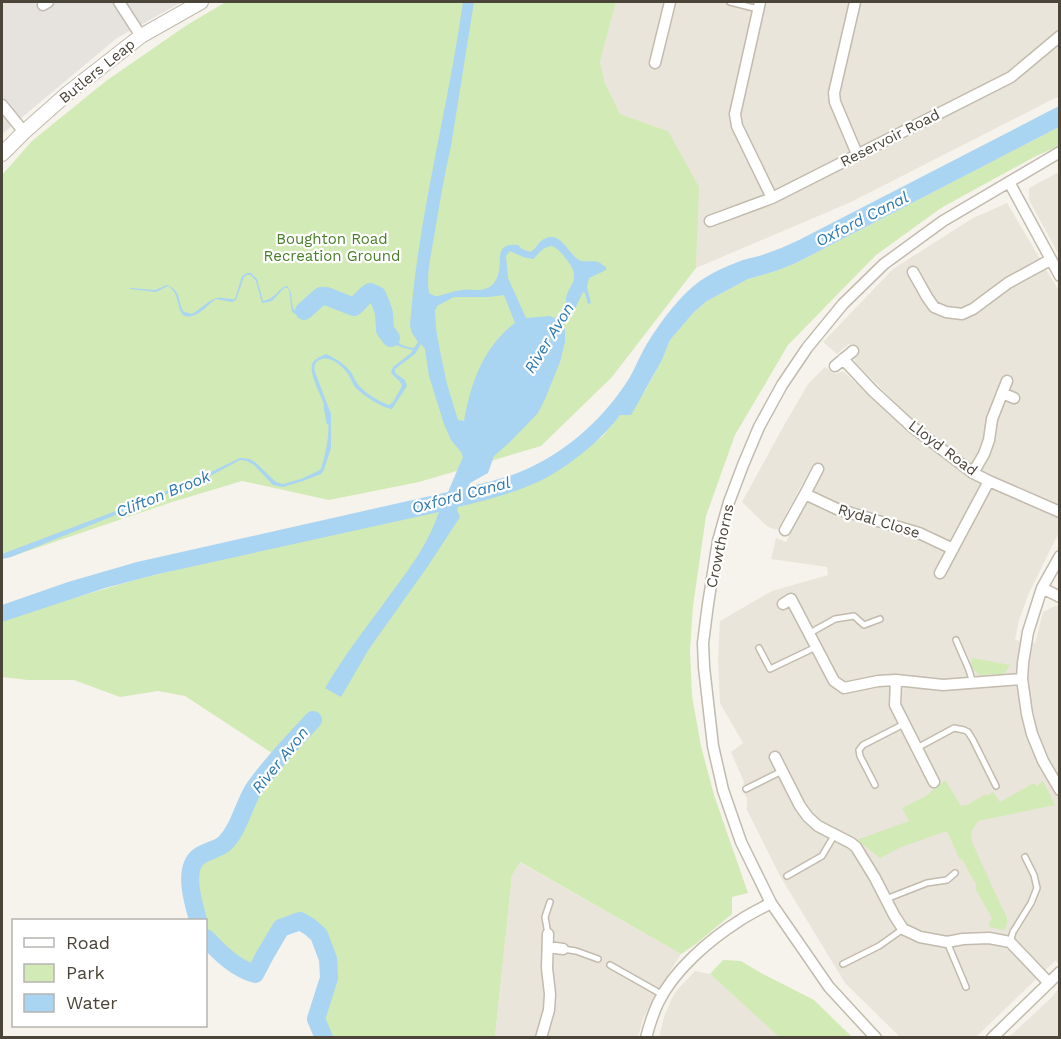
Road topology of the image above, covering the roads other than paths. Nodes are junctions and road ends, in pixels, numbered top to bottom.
1 (119, 2) edge
2 (201, 2) edge
3 (670, 2) edge
4 (730, 2) edge
5 (855, 2) edge
6 (759, 5) edge
7 (141, 36) junction
8 (1059, 36) edge
9 (655, 63) dead end
10 (2, 105) edge
11 (24, 132) junction
12 (1059, 152) edge
13 (2, 154) edge
14 (857, 154) junction
15 (1009, 182) junction
16 (772, 198) junction
17 (710, 221) dead end
18 (1050, 260) junction
19 (913, 272) dead end
20 (929, 276) dead end
21 (1059, 276) edge
22 (919, 283) junction
23 (853, 351) dead end
24 (1007, 381) dead end
25 (1002, 393) junction
26 (1014, 398) dead end
27 (818, 469) dead end
28 (974, 472) junction
29 (989, 481) junction
30 (805, 494) junction
31 (1059, 512) edge
32 (785, 530) dead end
33 (953, 549) junction
34 (1059, 556) edge
35 (940, 573) dead end
36 (1042, 588) junction
37 (1059, 597) edge
38 (783, 604) dead end
39 (880, 619) dead end
40 (810, 633) junction
41 (956, 640) dead end
42 (816, 646) junction
43 (759, 648) dead end
44 (1022, 679) junction
45 (896, 680) junction
46 (973, 683) junction
47 (904, 723) junction
48 (917, 748) junction
49 (775, 757) dead end
50 (783, 770) junction
51 (934, 782) dead end
52 (875, 785) dead end
53 (996, 786) dead end
54 (746, 789) dead end
55 (1059, 790) edge
56 (834, 834) junction
57 (1025, 857) dead end
58 (955, 873) dead end
59 (787, 876) dead end
60 (886, 899) junction
61 (550, 902) dead end
62 (771, 903) junction
63 (903, 929) junction
64 (548, 934) joint
65 (947, 942) junction
66 (1010, 942) junction
67 (548, 947) junction
68 (563, 949) joint
69 (598, 959) dead end
70 (843, 964) dead end
71 (610, 965) dead end
72 (1059, 972) edge
73 (1049, 983) junction
74 (966, 987) dead end
75 (663, 995) junction
76 (541, 1038) edge
77 (646, 1038) edge
78 (876, 1038) edge
79 (992, 1038) edge

1 - 7 street
2 - 7 street, Butlers Leap
3 - 9 street
4 - 6 lane
5 - 14 street
6 - 16 street
7 - 11 street, Butlers Leap
8 - 14 street, Reservoir Road
10 - 11 street
11 - 13 street, Butlers Leap
12 - 15 street, Crowthorns
14 - 16 street, Reservoir Road
15 - 18 street
15 - 62 street, Crowthorns
16 - 17 street, Reservoir Road
18 - 21 street
18 - 22 street
19 - 22 street
20 - 22 street
23 - 28 street, Lloyd Road
24 - 25 street
25 - 26 street
25 - 28 street
27 - 30 street
28 - 29 street, Lloyd Road
29 - 31 street, Lloyd Road
29 - 33 street
30 - 32 street
30 - 33 street, Rydal Close
33 - 35 street
34 - 36 street
36 - 37 street
36 - 44 street
38 - 40 street
39 - 40 lane
40 - 42 street
41 - 46 lane
42 - 43 lane
42 - 45 street
44 - 46 street
44 - 55 street
45 - 46 street
45 - 47 street
47 - 48 street
47 - 52 lane
48 - 51 street
48 - 53 lane
49 - 50 street
50 - 54 lane
50 - 56 street
56 - 59 lane
56 - 60 street
57 - 66 lane
58 - 60 lane
60 - 63 street
61 - 64 lane
62 - 75 street
62 - 78 street, Crowthorns
63 - 65 street
63 - 70 lane
64 - 67 street
65 - 66 street
65 - 74 lane
66 - 73 street
67 - 68 street
67 - 76 street
68 - 69 lane
71 - 75 lane
72 - 73 street
73 - 79 street
75 - 77 street

